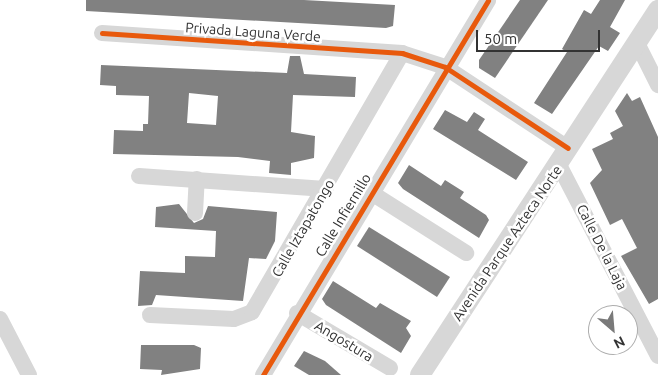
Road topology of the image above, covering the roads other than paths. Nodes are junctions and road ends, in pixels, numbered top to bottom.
1 (488, 0) edge
2 (658, 10) edge
3 (102, 33) dead end
4 (638, 45) junction
5 (402, 54) junction
6 (446, 68) junction
7 (658, 85) edge
8 (564, 156) junction
9 (139, 176) dead end
10 (197, 179) junction
11 (326, 189) junction
12 (370, 192) junction
13 (195, 213) dead end
14 (466, 253) dead end
15 (297, 313) junction
16 (150, 316) dead end
17 (0, 319) edge
18 (658, 356) edge
19 (390, 368) dead end
20 (29, 375) edge
21 (263, 375) edge
22 (420, 375) edge

1 - 6 street, Calle Infiernillo
2 - 4 street, Avenida Parque Azteca Norte
3 - 5 street, Privada Laguna Verde
4 - 7 street
4 - 8 street, Avenida Parque Azteca Norte
5 - 6 street, Privada Laguna Verde
5 - 11 street, Calle Iztapatongo
6 - 8 street, Privada Laguna Verde
6 - 12 street, Calle Infiernillo
8 - 18 street, Calle De la Laja
8 - 22 street, Avenida Parque Azteca Norte
9 - 10 street
10 - 11 street
10 - 13 street
11 - 16 street, Calle Iztapatongo
12 - 14 street
12 - 15 street, Calle Infiernillo
15 - 19 street, Angostura
15 - 21 street, Calle Infiernillo
17 - 20 street

